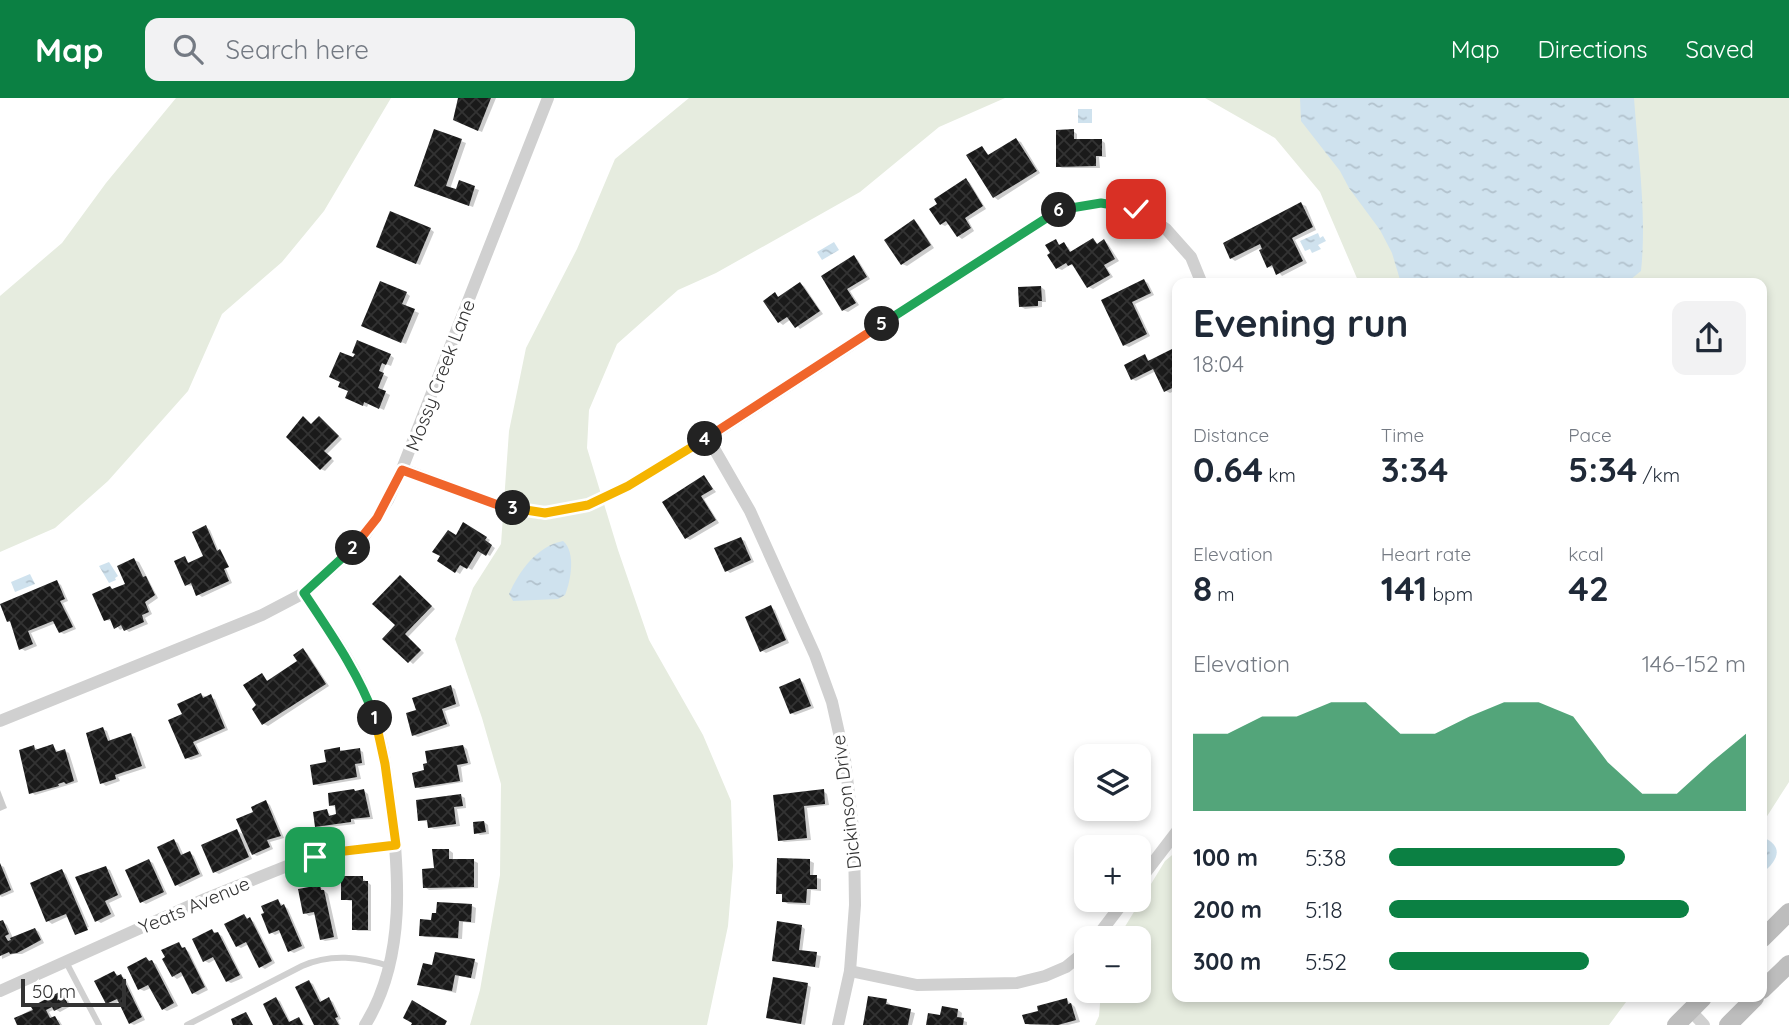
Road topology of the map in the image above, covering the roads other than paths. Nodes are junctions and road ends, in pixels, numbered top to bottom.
1 (548, 98) edge
2 (1200, 278) edge
3 (708, 438) junction
4 (402, 470) junction
5 (304, 593) junction
6 (0, 721) edge
7 (1172, 838) edge
8 (396, 845) junction
9 (1151, 865) edge
10 (1116, 912) edge
11 (1789, 912) edge
12 (1105, 926) edge
13 (1767, 934) edge
14 (66, 961) junction
15 (1074, 961) edge
16 (1789, 964) edge
17 (389, 966) junction
18 (850, 971) junction
19 (1767, 985) edge
20 (0, 991) edge
21 (1751, 1002) edge
22 (1697, 1004) edge
23 (99, 1025) edge
24 (187, 1025) edge
25 (365, 1025) edge
26 (838, 1025) edge
27 (1676, 1025) edge
28 (1704, 1025) edge
29 (1728, 1025) edge

1 - 4 street, Mossy Creek Lane
2 - 3 street
3 - 4 street
3 - 18 street, Dickinson Drive
4 - 5 street, Mossy Creek Lane
5 - 6 street, Mossy Creek Lane
5 - 8 street
7 - 9 street
8 - 14 street, Yeats Avenue
8 - 17 street
10 - 12 street
11 - 13 street
14 - 20 street, Yeats Avenue
14 - 23 lane
15 - 18 street
16 - 19 street
17 - 24 lane
17 - 25 street
18 - 26 street, Dickinson Drive
21 - 29 street
22 - 27 street
22 - 28 street

